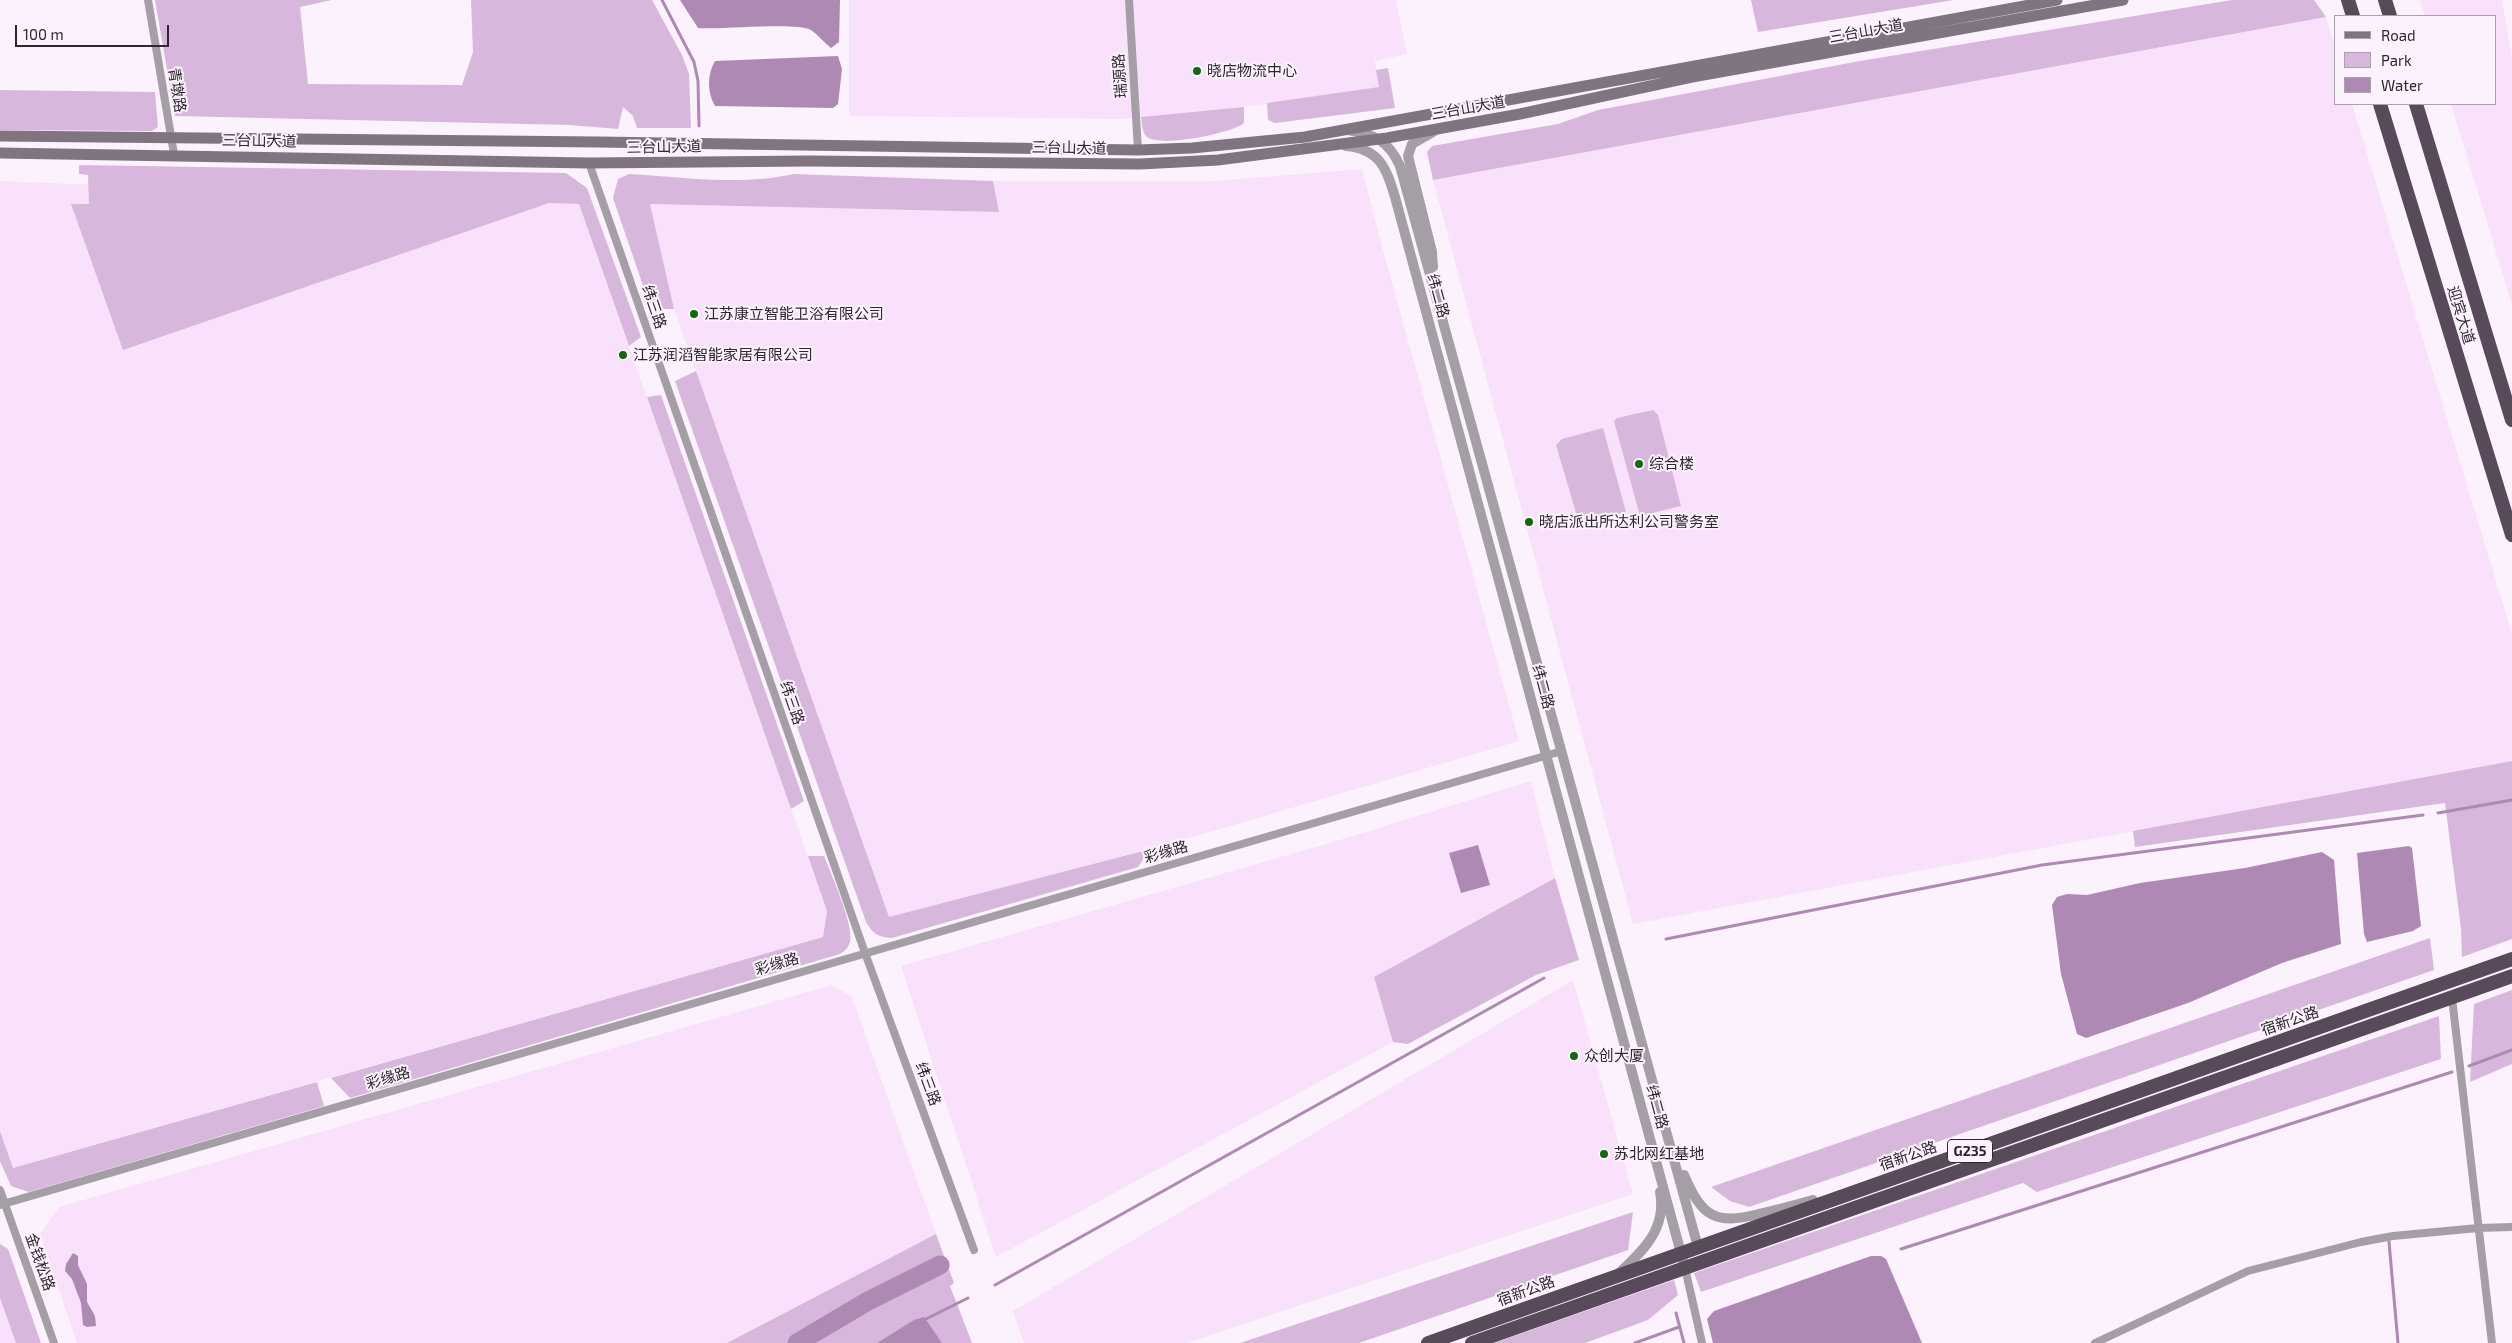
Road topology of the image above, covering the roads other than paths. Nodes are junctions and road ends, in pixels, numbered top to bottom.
1 (148, 0) edge
2 (1129, 0) edge
3 (2057, 0) edge
4 (2123, 0) edge
5 (2348, 0) edge
6 (2385, 0) edge
7 (2353, 15) edge
8 (2390, 15) edge
9 (2380, 105) edge
10 (2416, 105) edge
11 (1439, 129) junction
12 (1346, 130) junction
13 (0, 136) edge
14 (171, 138) junction
15 (1378, 140) junction
16 (1338, 145) junction
17 (1138, 150) junction
18 (0, 153) edge
19 (174, 154) junction
20 (589, 163) junction
21 (1435, 290) junction
22 (2512, 420) edge
23 (2512, 535) edge
24 (1562, 752) junction
25 (1546, 756) junction
26 (865, 953) junction
27 (2512, 959) edge
28 (2512, 976) edge
29 (2452, 998) junction
30 (1646, 1125) junction
31 (1669, 1141) junction
32 (1893, 1178) junction
33 (0, 1190) edge
34 (2, 1205) edge
35 (2512, 1227) edge
36 (2478, 1228) junction
37 (1698, 1247) junction
38 (974, 1250) dead end
39 (1681, 1253) junction
40 (1685, 1268) junction
41 (1616, 1276) junction
42 (54, 1343) edge
43 (1428, 1343) edge
44 (1472, 1343) edge
45 (1702, 1343) edge
46 (2096, 1343) edge
47 (2492, 1343) edge

1 - 14 street, 青墩路
2 - 17 street, 瑞源路
3 - 12 main road, 三台山大道
4 - 11 main road, 三台山大道
5 - 7 highway
6 - 8 highway
9 - 23 highway, 迎宾大道
10 - 22 highway, 迎宾大道
11 - 15 main road, 三台山大道
11 - 21 street
12 - 15 street, 纬二路
12 - 17 main road, 三台山大道
13 - 14 main road, 三台山大道
14 - 17 main road, 三台山大道
14 - 19 street, 青墩路
15 - 16 main road, 三台山大道
15 - 21 street, 纬二路
16 - 20 main road, 三台山大道
16 - 25 street, 纬二路
18 - 19 main road, 三台山大道
19 - 20 main road, 三台山大道
20 - 26 street, 纬三路
21 - 24 street, 纬二路
24 - 25 street, 彩缘路
24 - 31 street, 纬二路
25 - 26 street, 彩缘路
25 - 30 street, 纬二路
26 - 34 street, 彩缘路
26 - 38 street, 纬三路
27 - 32 highway, 宿新公路 / G235
28 - 29 highway, 宿新公路 / G235
29 - 36 street
29 - 40 highway, 宿新公路 / G235
30 - 39 street, 纬二路
30 - 41 street
31 - 32 street
31 - 37 street, 纬二路
32 - 37 highway, 宿新公路 / G235
33 - 34 street, 金钱松路
34 - 42 street, 金钱松路
35 - 36 street
36 - 46 street
36 - 47 street
37 - 39 highway, 宿新公路 / G235
39 - 40 street, 纬二路
39 - 41 highway, 宿新公路 / G235
40 - 44 highway, 宿新公路 / G235
40 - 45 street
41 - 43 highway, 宿新公路 / G235

